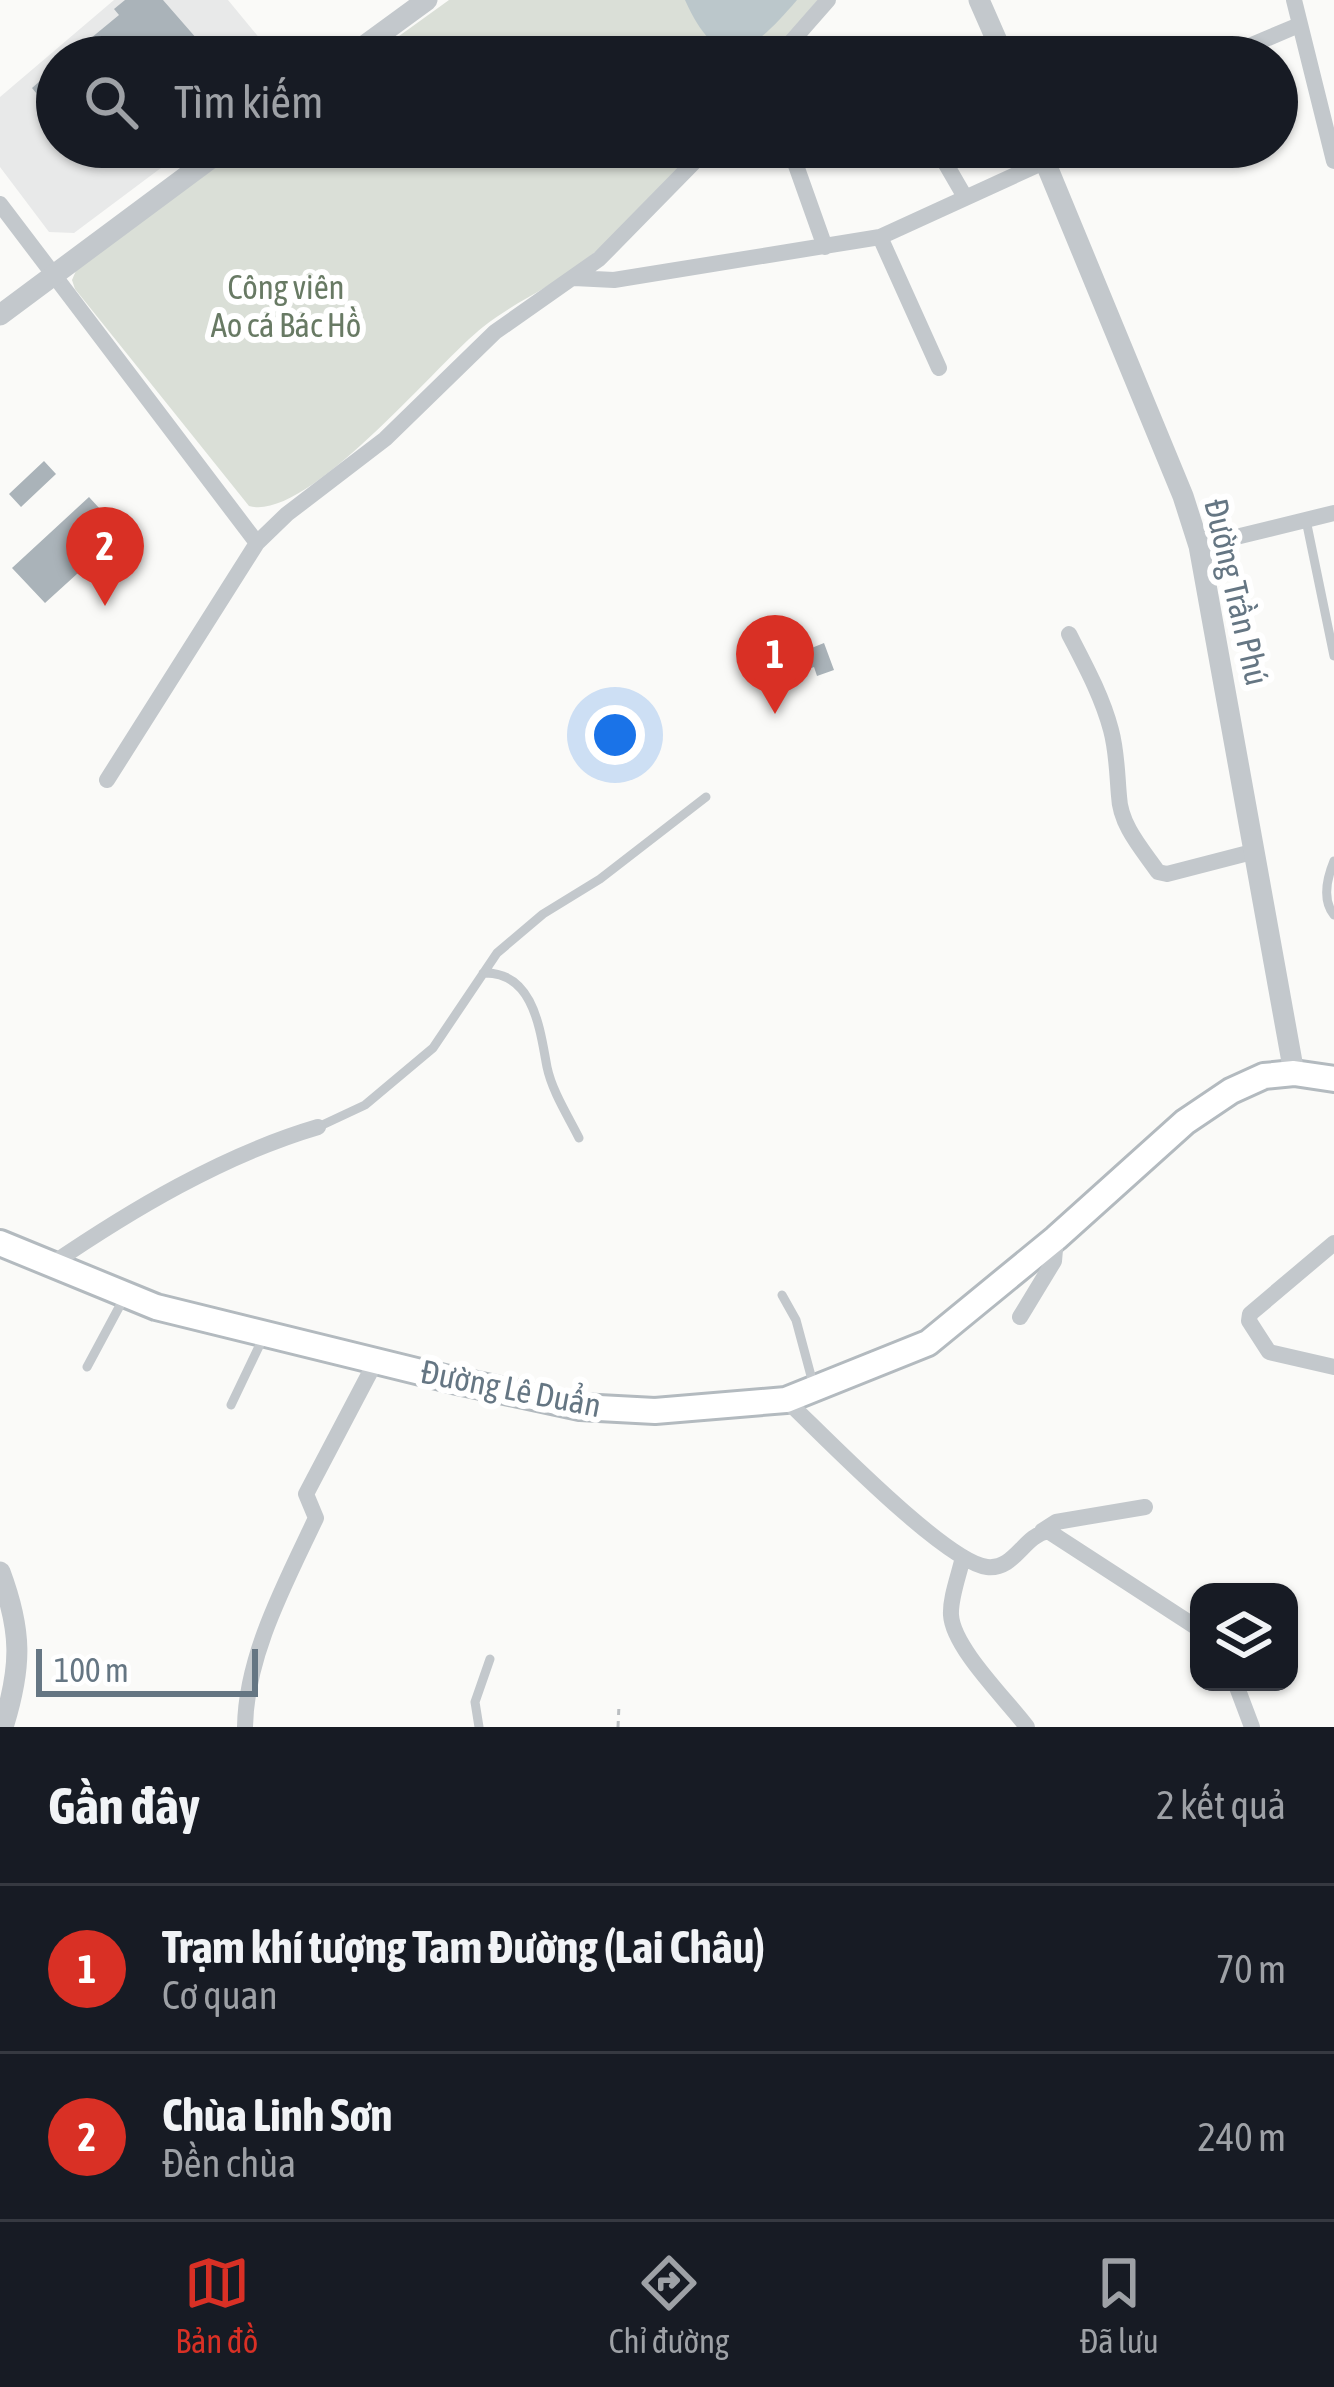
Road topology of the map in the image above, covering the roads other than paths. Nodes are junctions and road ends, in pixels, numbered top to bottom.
1 (427, 0) edge
2 (828, 0) edge
3 (980, 0) edge
4 (1294, 0) edge
5 (1299, 25) junction
6 (378, 36) edge
7 (796, 36) edge
8 (995, 36) edge
9 (1273, 36) edge
10 (1334, 160) edge
11 (197, 168) edge
12 (688, 168) edge
13 (797, 168) edge
14 (948, 168) edge
15 (1018, 168) edge
16 (1047, 168) edge
17 (965, 197) junction
18 (0, 204) edge
19 (880, 237) junction
20 (825, 247) junction
21 (54, 272) junction
22 (574, 278) junction
23 (0, 315) edge
24 (939, 368) dead end
25 (1334, 513) edge
26 (1306, 520) junction
27 (257, 543) junction
28 (1199, 547) junction
29 (1069, 634) dead end
30 (1334, 656) edge
31 (107, 780) dead end
32 (706, 797) dead end
33 (1256, 851) junction
34 (1334, 861) edge
35 (1334, 915) edge
36 (481, 974) junction
37 (1294, 1073) junction
38 (1334, 1079) edge
39 (318, 1127) joint
40 (579, 1138) dead end
41 (1056, 1238) junction
42 (1334, 1243) edge
43 (0, 1244) edge
44 (50, 1266) junction
45 (782, 1295) dead end
46 (124, 1296) junction
47 (1020, 1317) dead end
48 (266, 1333) junction
49 (377, 1359) junction
50 (88, 1367) dead end
51 (1334, 1367) edge
52 (814, 1388) junction
53 (786, 1400) junction
54 (231, 1405) dead end
55 (1145, 1507) dead end
56 (1042, 1532) junction
57 (963, 1558) junction
58 (0, 1572) edge
59 (1190, 1623) edge
60 (490, 1658) dead end
61 (1238, 1691) edge
62 (3, 1727) edge
63 (245, 1727) edge
64 (479, 1727) edge
65 (1028, 1727) edge
66 (1252, 1727) edge

1 - 6 street
2 - 7 street
3 - 8 street
4 - 5 street
5 - 9 street
5 - 10 street
11 - 21 street
12 - 22 street
13 - 20 street
14 - 17 street
15 - 17 street
16 - 28 street, Đường Trần Phú
17 - 19 street
18 - 21 street
19 - 20 street
19 - 24 street
20 - 22 street
21 - 23 street
21 - 27 street
22 - 27 street
25 - 26 street
26 - 28 street
26 - 30 lane
27 - 31 street
28 - 33 street, Đường Trần Phú
29 - 33 street
32 - 36 lane
33 - 37 street, Đường Trần Phú
34 - 35 lane
36 - 39 lane
36 - 40 lane
37 - 38 main road
37 - 41 main road, Đường Lê Duẩn
39 - 44 street
41 - 47 street
41 - 52 main road, Đường Lê Duẩn
42 - 51 street
43 - 44 main road, Đường Lê Duẩn
44 - 46 main road, Đường Lê Duẩn
45 - 52 lane
46 - 48 main road, Đường Lê Duẩn
46 - 50 lane
48 - 49 main road, Đường Lê Duẩn
48 - 54 lane
49 - 53 main road, Đường Lê Duẩn
49 - 63 street
52 - 53 main road, Đường Lê Duẩn
53 - 57 street
55 - 56 street
56 - 57 street
56 - 59 street
57 - 65 street
58 - 62 street
60 - 64 lane
61 - 66 street

